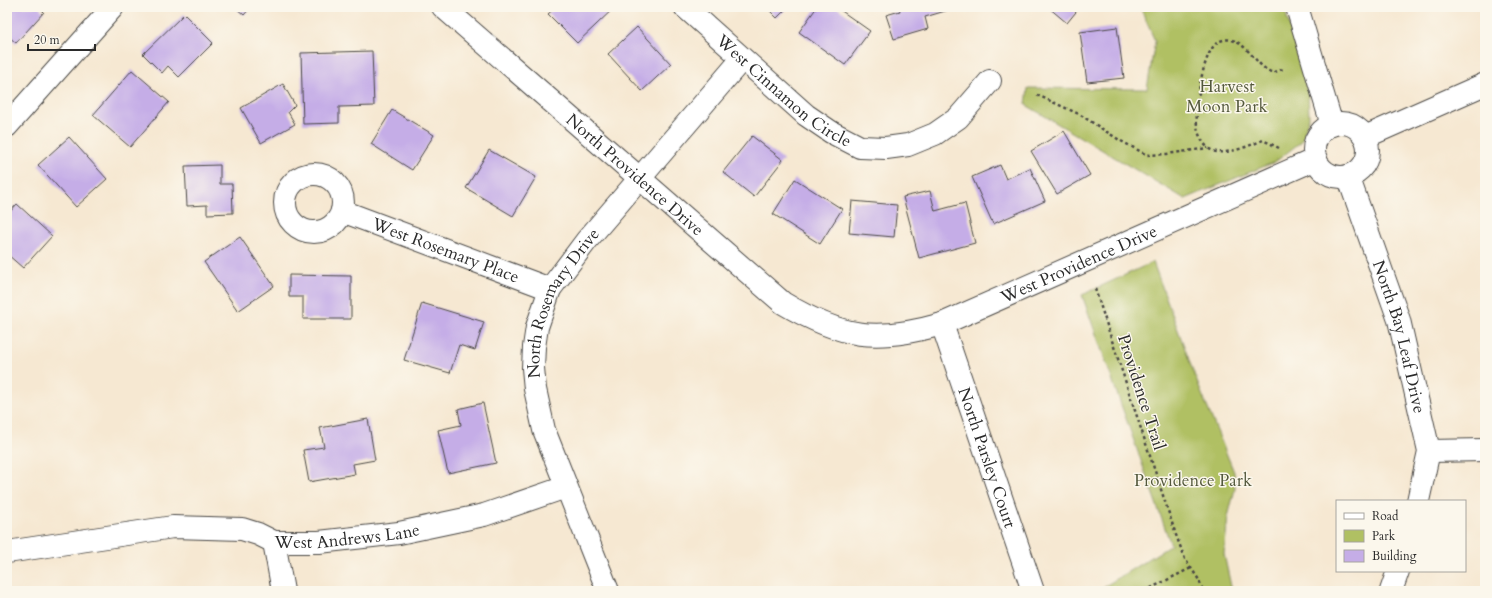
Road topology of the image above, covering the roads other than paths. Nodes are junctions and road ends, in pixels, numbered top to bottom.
1 (113, 7) edge
2 (443, 7) edge
3 (685, 7) edge
4 (1297, 7) edge
5 (742, 59) junction
6 (990, 81) dead end
7 (1485, 84) edge
8 (9, 118) edge
9 (1332, 124) junction
10 (1365, 137) junction
11 (1316, 159) junction
12 (1348, 176) junction
13 (640, 179) junction
14 (342, 211) dead end
15 (550, 289) junction
16 (942, 324) junction
17 (835, 329) joint
18 (1485, 450) edge
19 (1429, 451) junction
20 (566, 487) junction
21 (1418, 500) edge
22 (274, 542) junction
23 (7, 552) edge
24 (1398, 572) edge
25 (282, 591) edge
26 (608, 591) edge
27 (1033, 591) edge
28 (1391, 591) edge

1 - 8 street
2 - 13 street, North Providence Drive
3 - 5 street, West Cinnamon Circle
4 - 9 street
5 - 6 street, West Cinnamon Circle
5 - 13 street, North Rosemary Drive
7 - 10 street
9 - 10 street
9 - 11 street
10 - 12 street
11 - 12 street
11 - 16 street, West Providence Drive
12 - 19 street, North Bay Leaf Drive
13 - 15 street, North Rosemary Drive
13 - 17 street, North Providence Drive
14 - 15 street, West Rosemary Place
15 - 20 street, North Rosemary Drive
16 - 17 street, West Providence Drive
16 - 27 street, North Parsley Court
18 - 19 street
19 - 21 street, North Bay Leaf Drive
20 - 22 street, West Andrews Lane
20 - 26 street, North Rosemary Drive
22 - 23 street, West Andrews Lane
22 - 25 street
24 - 28 street

